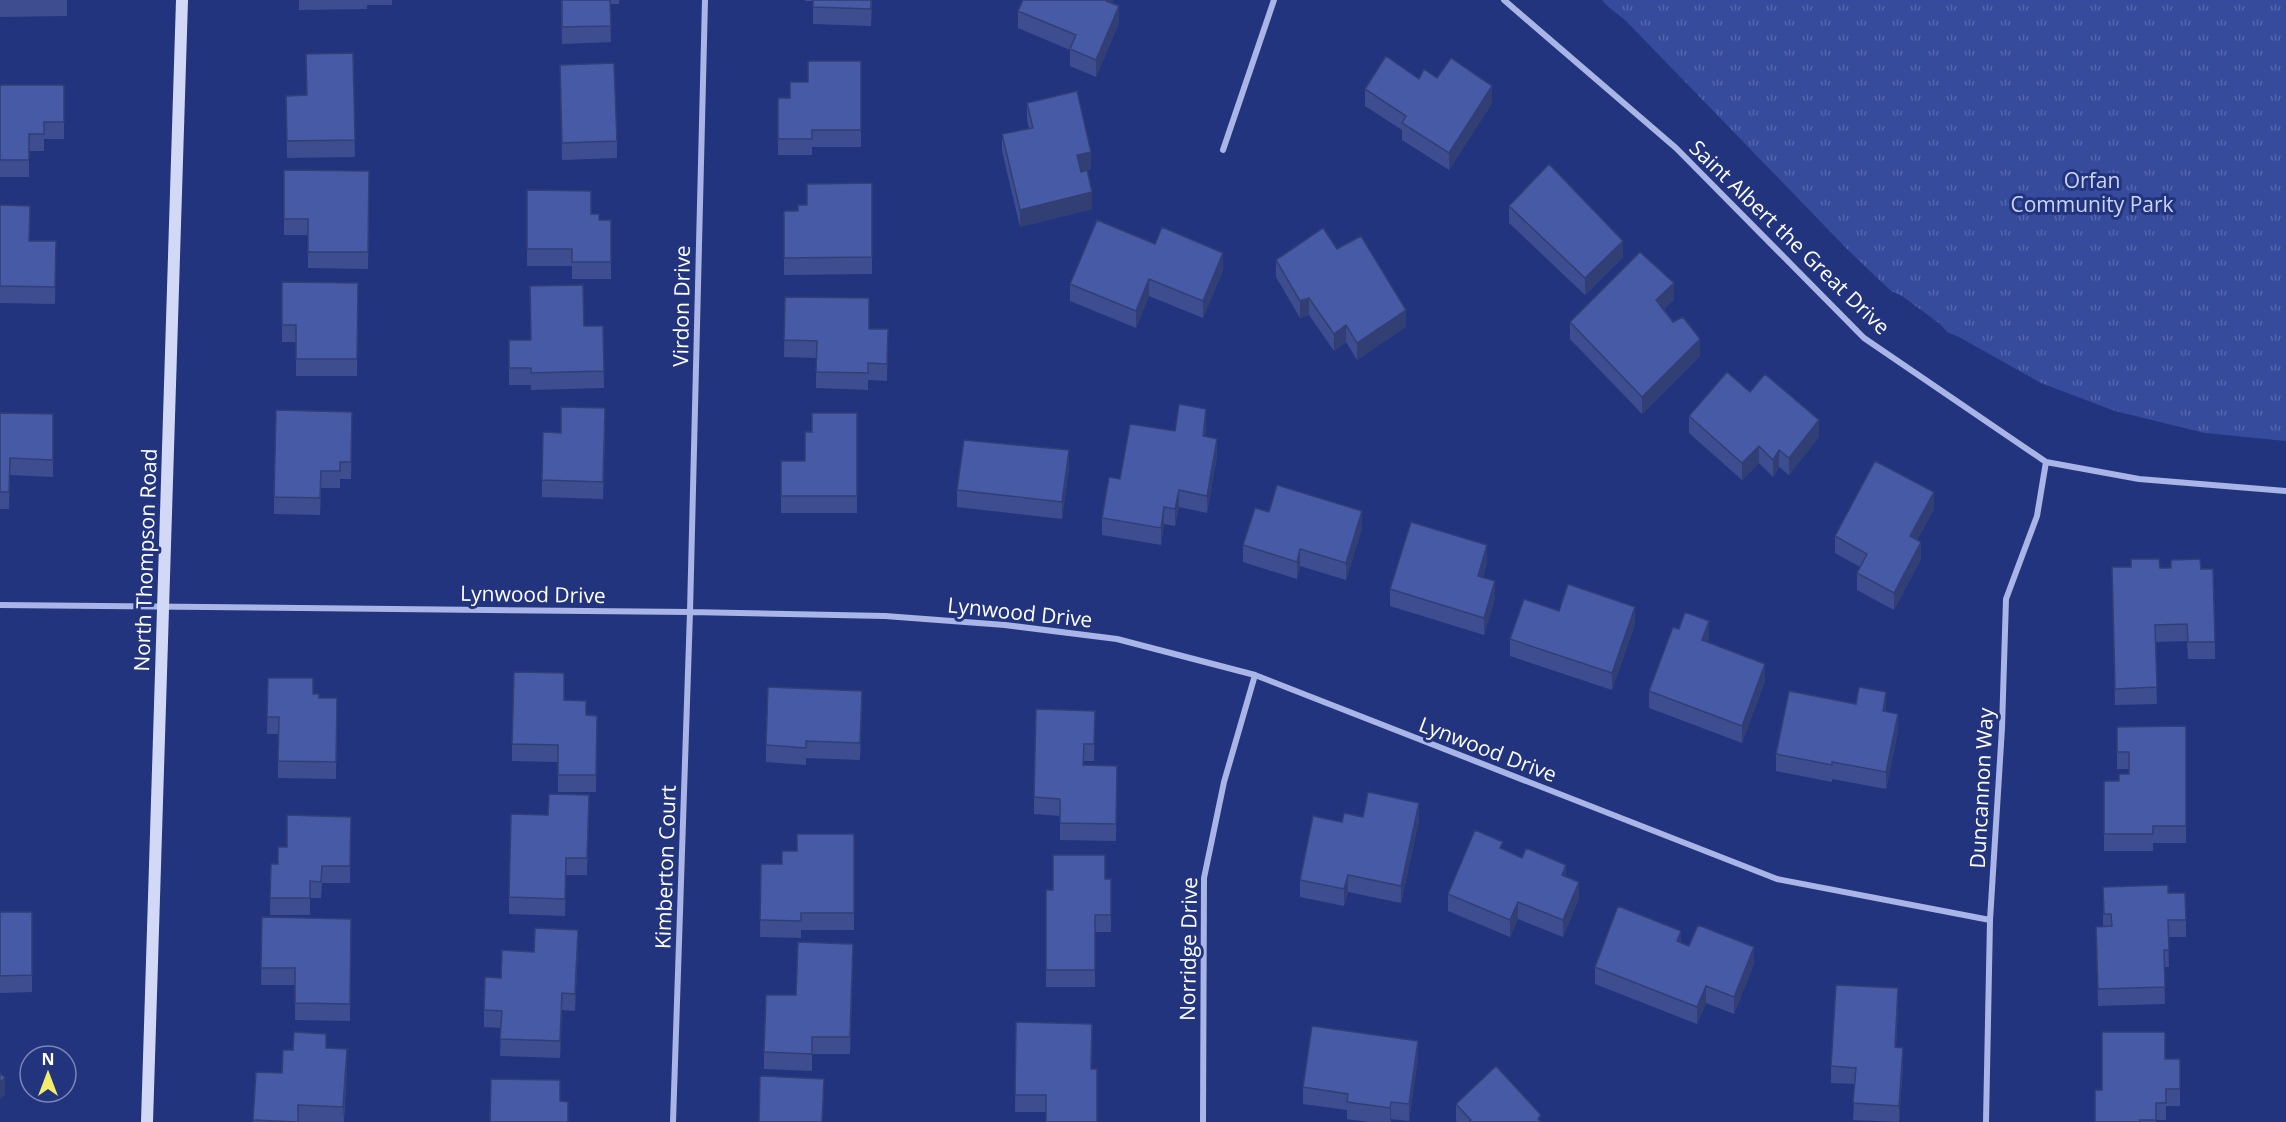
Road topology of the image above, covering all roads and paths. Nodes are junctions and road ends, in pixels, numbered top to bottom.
1 (182, 0) edge
2 (705, 0) edge
3 (1274, 0) edge
4 (1504, 0) edge
5 (1223, 150) dead end
6 (2046, 462) junction
7 (2286, 491) edge
8 (0, 605) edge
9 (164, 607) junction
10 (690, 612) junction
11 (1255, 675) junction
12 (1990, 920) junction
13 (147, 1122) edge
14 (673, 1122) edge
15 (1203, 1122) edge
16 (1986, 1122) edge

1 - 9 street, North Thompson Road
2 - 10 street, Virdon Drive
3 - 5 street
4 - 6 street, Saint Albert the Great Drive
6 - 7 street, Saint Albert the Great Drive
6 - 12 street, Duncannon Way
8 - 9 street, Lynwood Drive
9 - 10 street, Lynwood Drive
9 - 13 street, North Thompson Road
10 - 11 street, Lynwood Drive
10 - 14 street, Kimberton Court
11 - 12 street, Lynwood Drive
11 - 15 street, Norridge Drive
12 - 16 street, Duncannon Way

